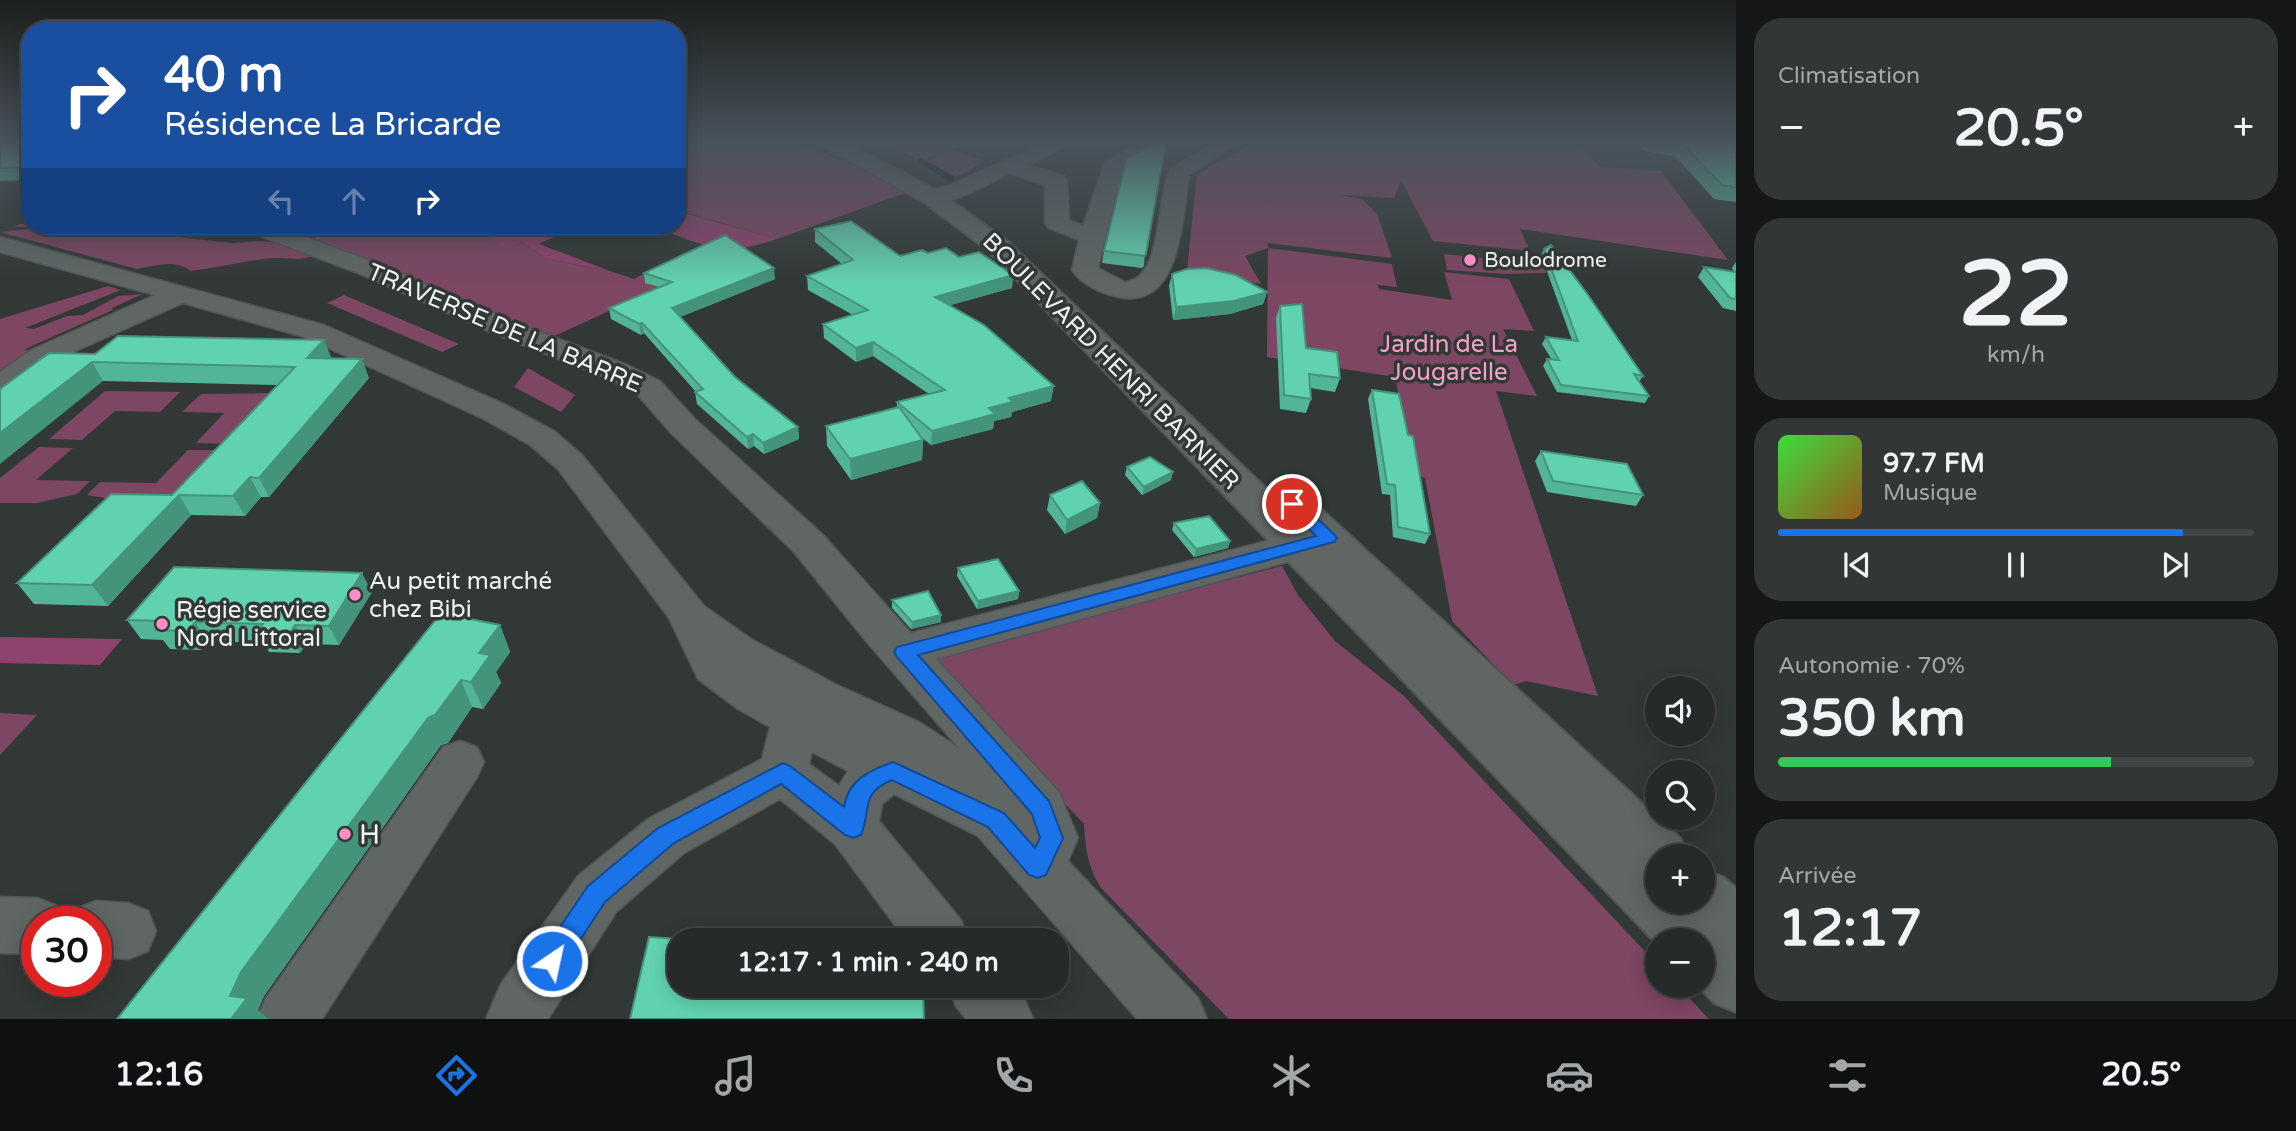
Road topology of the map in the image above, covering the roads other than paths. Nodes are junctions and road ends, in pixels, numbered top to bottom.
1 (934, 190) edge
2 (938, 190) edge
3 (951, 190) edge
4 (1056, 190) edge
5 (1106, 190) edge
6 (1176, 190) edge
7 (942, 193) junction
8 (279, 235) edge
9 (1093, 235) junction
10 (0, 244) edge
11 (183, 293) junction
12 (0, 386) edge
13 (1314, 542) junction
14 (686, 611) junction
15 (904, 652) junction
16 (795, 719) junction
17 (897, 753) junction
18 (460, 762) dead end
19 (783, 772) junction
20 (853, 828) junction
21 (1647, 844) edge
22 (1038, 867) junction
23 (1715, 908) edge
24 (0, 925) edge
25 (21, 926) edge
26 (932, 928) edge
27 (1684, 928) edge
28 (1736, 928) edge
29 (1715, 960) edge
30 (1736, 981) edge
31 (987, 998) edge
32 (287, 1019) edge
33 (516, 1019) edge
34 (1003, 1019) edge
35 (1177, 1019) edge

1 - 7 main road, BOULEVARD HENRI BARNIER
2 - 7 main road, BOULEVARD HENRI BARNIER
3 - 7 street
4 - 9 street
5 - 9 street
6 - 9 street
7 - 13 main road, BOULEVARD HENRI BARNIER
8 - 15 street, TRAVERSE DE LA BARRE
10 - 11 street
11 - 12 street
11 - 14 street
13 - 15 street
13 - 21 main road, BOULEVARD HENRI BARNIER
13 - 27 main road, BOULEVARD HENRI BARNIER
14 - 16 street
14 - 17 street
15 - 22 street, TRAVERSE DE LA BARRE
16 - 17 street
16 - 19 street
17 - 20 street
17 - 22 street
18 - 32 street
19 - 20 street
19 - 33 street
20 - 26 street
22 - 35 street
23 - 28 main road
24 - 25 street
29 - 30 main road
31 - 34 street

